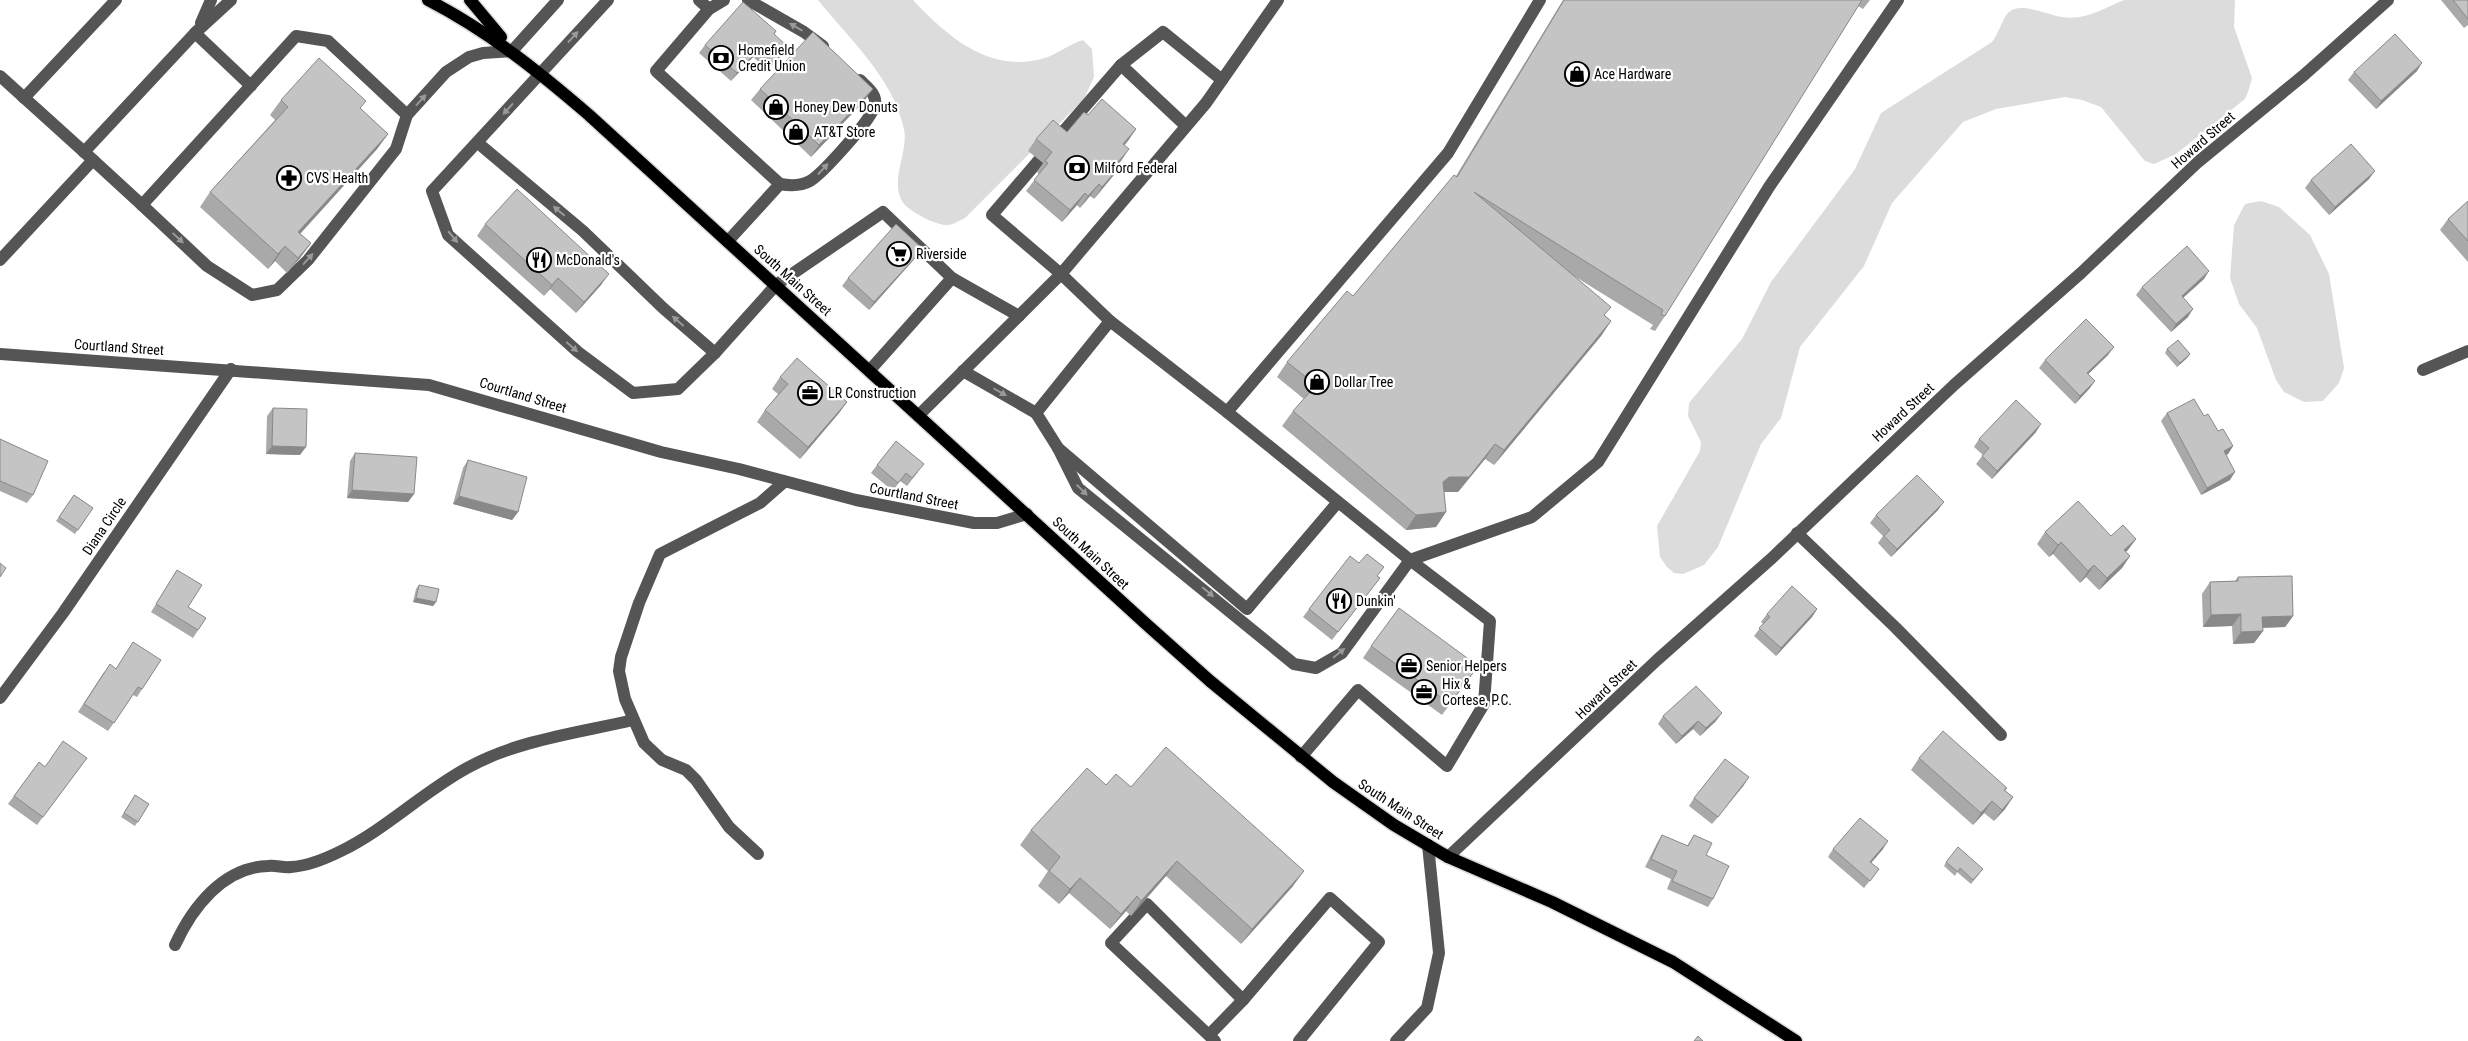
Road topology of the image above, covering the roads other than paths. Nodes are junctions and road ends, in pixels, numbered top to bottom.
1 (116, 0) edge
2 (211, 0) edge
3 (231, 0) edge
4 (428, 0) edge
5 (470, 0) edge
6 (558, 0) edge
7 (608, 0) edge
8 (699, 0) edge
9 (724, 0) edge
10 (748, 0) edge
11 (1278, 0) edge
12 (1540, 0) edge
13 (1898, 0) edge
14 (2388, 0) edge
15 (709, 9) junction
16 (196, 33) junction
17 (512, 51) junction
18 (835, 57) edge
19 (1120, 65) junction
20 (850, 70) edge
21 (540, 73) junction
22 (0, 76) edge
23 (1222, 80) junction
24 (251, 86) junction
25 (24, 98) junction
26 (407, 115) junction
27 (1186, 126) junction
28 (1055, 141) edge
29 (478, 142) junction
30 (89, 156) junction
31 (1039, 160) edge
32 (780, 184) junction
33 (142, 205) junction
34 (728, 241) junction
35 (0, 260) edge
36 (1061, 274) junction
37 (952, 278) junction
38 (776, 285) junction
39 (1019, 316) junction
40 (1110, 321) junction
41 (2468, 351) edge
42 (715, 353) junction
43 (0, 354) edge
44 (231, 369) junction
45 (870, 370) junction
46 (2423, 370) dead end
47 (963, 371) junction
48 (1227, 412) junction
49 (1036, 413) junction
50 (919, 415) junction
51 (1058, 448) junction
52 (784, 482) junction
53 (1338, 502) junction
54 (1027, 514) junction
55 (1797, 533) junction
56 (1410, 560) junction
57 (0, 698) edge
58 (633, 720) junction
59 (2001, 735) dead end
60 (1301, 756) junction
61 (1428, 845) junction
62 (758, 854) dead end
63 (1448, 857) junction
64 (175, 945) dead end
65 (1243, 1000) junction
66 (1212, 1038) edge
67 (1299, 1041) edge
68 (1396, 1041) edge
69 (1796, 1041) edge

1 - 25 street
2 - 16 street
3 - 16 street
4 - 17 main road, South Main Street
5 - 17 main road
6 - 17 street
21 -> 7 street
8 - 15 street
9 - 15 street
18 -> 10 street
11 - 23 street
12 - 48 street
13 - 56 street
14 - 55 street, Howard Street
15 - 32 street
16 - 24 street
16 - 30 street
17 - 21 main road, South Main Street
26 -> 17 street
19 - 23 street
19 - 27 street
19 - 28 street
32 -> 20 street
21 -> 29 street
21 - 34 main road, South Main Street
22 - 25 street
23 - 27 street
24 - 26 street
24 - 33 street
25 - 30 street
33 -> 26 street
27 - 36 street
42 -> 29 street
29 -> 42 street
30 - 33 street
30 - 35 street
31 - 36 street
32 - 34 street
34 - 38 main road, South Main Street
36 - 39 street
36 - 40 street
37 - 38 street
37 - 39 street
37 - 45 street
38 - 42 street
38 - 45 main road, South Main Street
39 - 47 street
40 - 48 street
40 - 49 street
41 - 46 street
43 - 44 street, Courtland Street
44 - 52 street, Courtland Street
44 - 57 street, Diana Circle
45 - 50 main road, South Main Street
47 -> 49 street
47 - 50 street
48 - 53 street
49 - 51 street
50 - 54 main road, South Main Street
51 - 53 street
51 -> 56 street
52 - 54 street, Courtland Street
52 - 58 street
53 - 56 street
54 - 60 main road, South Main Street
55 - 59 street
55 - 63 street, Howard Street
56 - 60 street
58 - 62 street
58 - 64 street
60 - 61 main road, South Main Street
61 - 63 main road, South Main Street
61 - 68 street
63 - 69 main road, South Main Street
65 - 66 street
65 - 66 street
65 - 67 street

